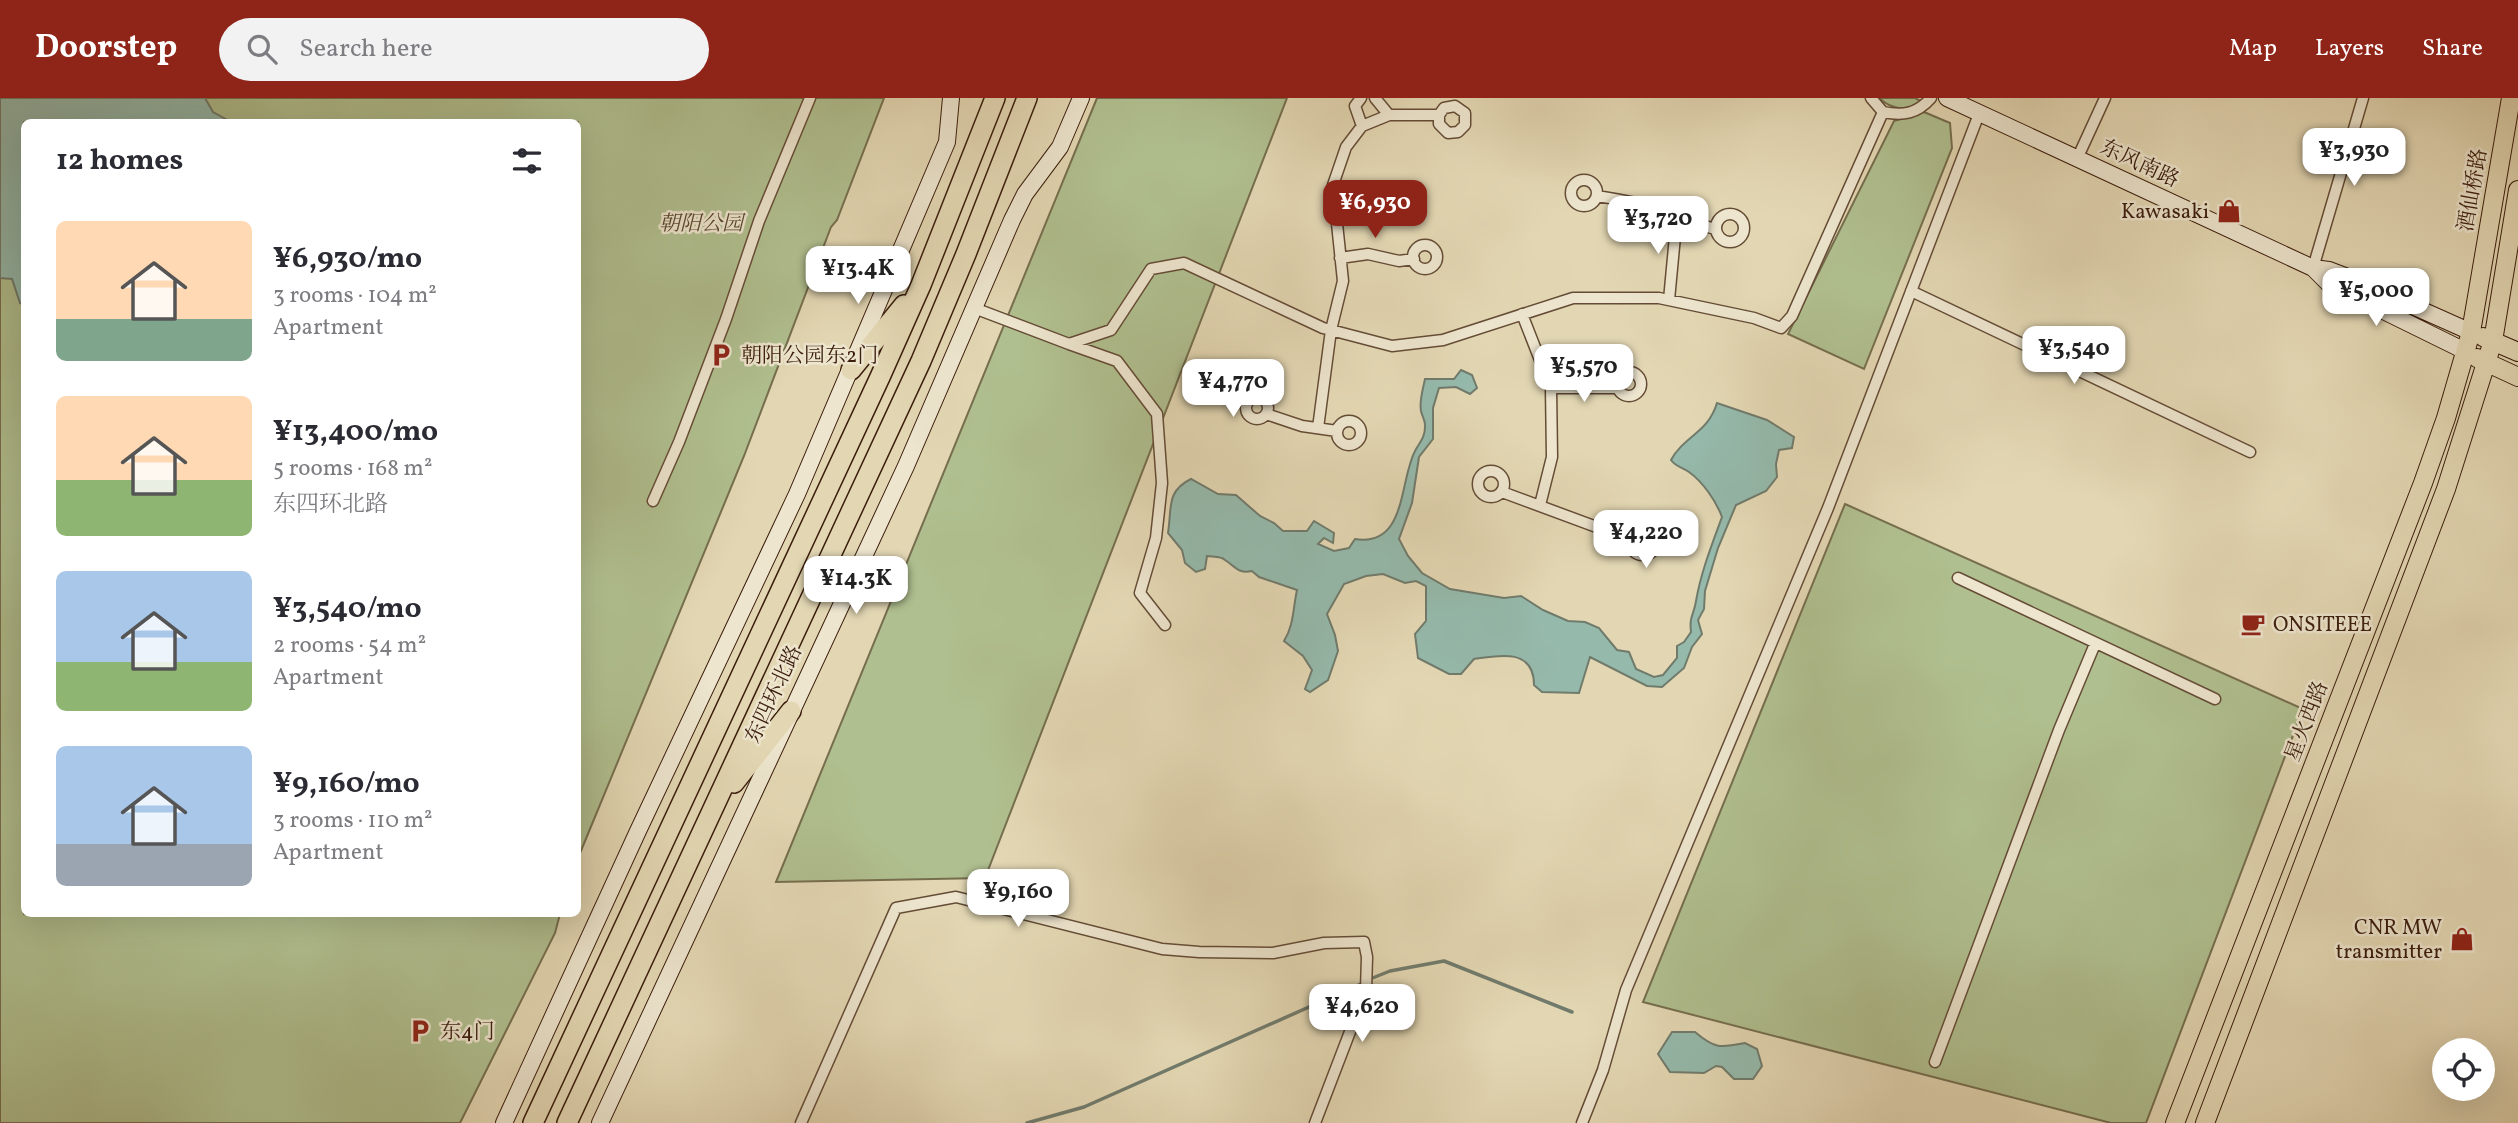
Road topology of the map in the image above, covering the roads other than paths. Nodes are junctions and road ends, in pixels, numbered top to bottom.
1 (810, 98) edge
2 (951, 98) edge
3 (995, 98) edge
4 (1027, 98) edge
5 (1081, 98) edge
6 (1361, 98) edge
7 (1375, 98) edge
8 (1871, 98) edge
9 (1931, 98) edge
10 (1947, 98) edge
11 (2105, 98) edge
12 (2363, 98) edge
13 (2511, 98) edge
14 (1883, 112) junction
15 (1979, 114) junction
16 (1389, 115) junction
17 (1439, 115) dead end
18 (1362, 127) junction
19 (2077, 159) junction
20 (2518, 190) edge
21 (1597, 196) dead end
22 (1677, 215) junction
23 (1716, 229) dead end
24 (1340, 258) junction
25 (1414, 259) dead end
26 (2314, 268) junction
27 (921, 285) junction
28 (1911, 290) junction
29 (1669, 300) junction
30 (974, 309) junction
31 (1522, 314) junction
32 (1331, 330) junction
33 (2471, 332) junction
34 (2493, 341) junction
35 (1069, 344) junction
36 (2465, 351) junction
37 (2518, 352) edge
38 (2485, 362) junction
39 (850, 370) junction
40 (2518, 377) edge
41 (1551, 388) junction
42 (1618, 388) dead end
43 (1266, 414) dead end
44 (1318, 428) junction
45 (1337, 430) dead end
46 (2250, 452) dead end
47 (1502, 492) dead end
48 (653, 501) dead end
49 (1540, 505) junction
50 (1629, 539) dead end
51 (1958, 578) dead end
52 (1165, 625) dead end
53 (2095, 645) junction
54 (2215, 699) dead end
55 (791, 710) junction
56 (713, 809) junction
57 (1935, 1062) dead end
58 (504, 1123) edge
59 (533, 1123) edge
60 (567, 1123) edge
61 (600, 1123) edge
62 (801, 1123) edge
63 (1315, 1123) edge
64 (1582, 1123) edge
65 (2175, 1123) edge
66 (2205, 1123) edge

1 - 48 street
2 - 39 street
3 - 27 highway, 东四环北路
4 - 56 highway, 东四环北路
5 - 30 street, 东四环北路
6 - 18 street
7 - 16 street
8 - 14 street
9 - 14 street
10 - 15 street, 东风南路
11 - 19 street
12 - 26 street
13 - 33 main road, 酒仙桥路
14 - 29 street
15 - 19 street, 东风南路
15 - 28 street
16 - 17 street
16 - 18 street
18 - 24 street
19 - 26 street, 东风南路
20 - 34 main road
21 - 22 street
22 - 23 street
22 - 29 street
24 - 25 street
24 - 32 street
26 - 33 street, 东风南路
26 - 36 street, 东风南路
27 - 39 highway
27 - 59 highway, 东四环北路
28 - 46 street
28 - 64 street
29 - 31 street
30 - 35 street
30 - 55 street, 东四环北路
31 - 32 street
31 - 41 street
32 - 35 street
32 - 44 street
33 - 34 main road, 东风南路
33 - 36 main road, 星火西路
34 - 37 main road, 东风南路
34 - 38 main road
35 - 52 street
36 - 38 main road, 东风南路
36 - 65 main road, 星火西路
38 - 40 main road, 东风南路
38 - 66 main road
39 - 58 street
41 - 42 street
41 - 49 street
43 - 44 street
44 - 45 street
47 - 49 street
49 - 50 street
51 - 53 street
53 - 54 street
53 - 57 street
55 - 56 highway
55 - 61 street, 东四环北路
56 - 60 highway, 东四环北路
62 - 63 street

